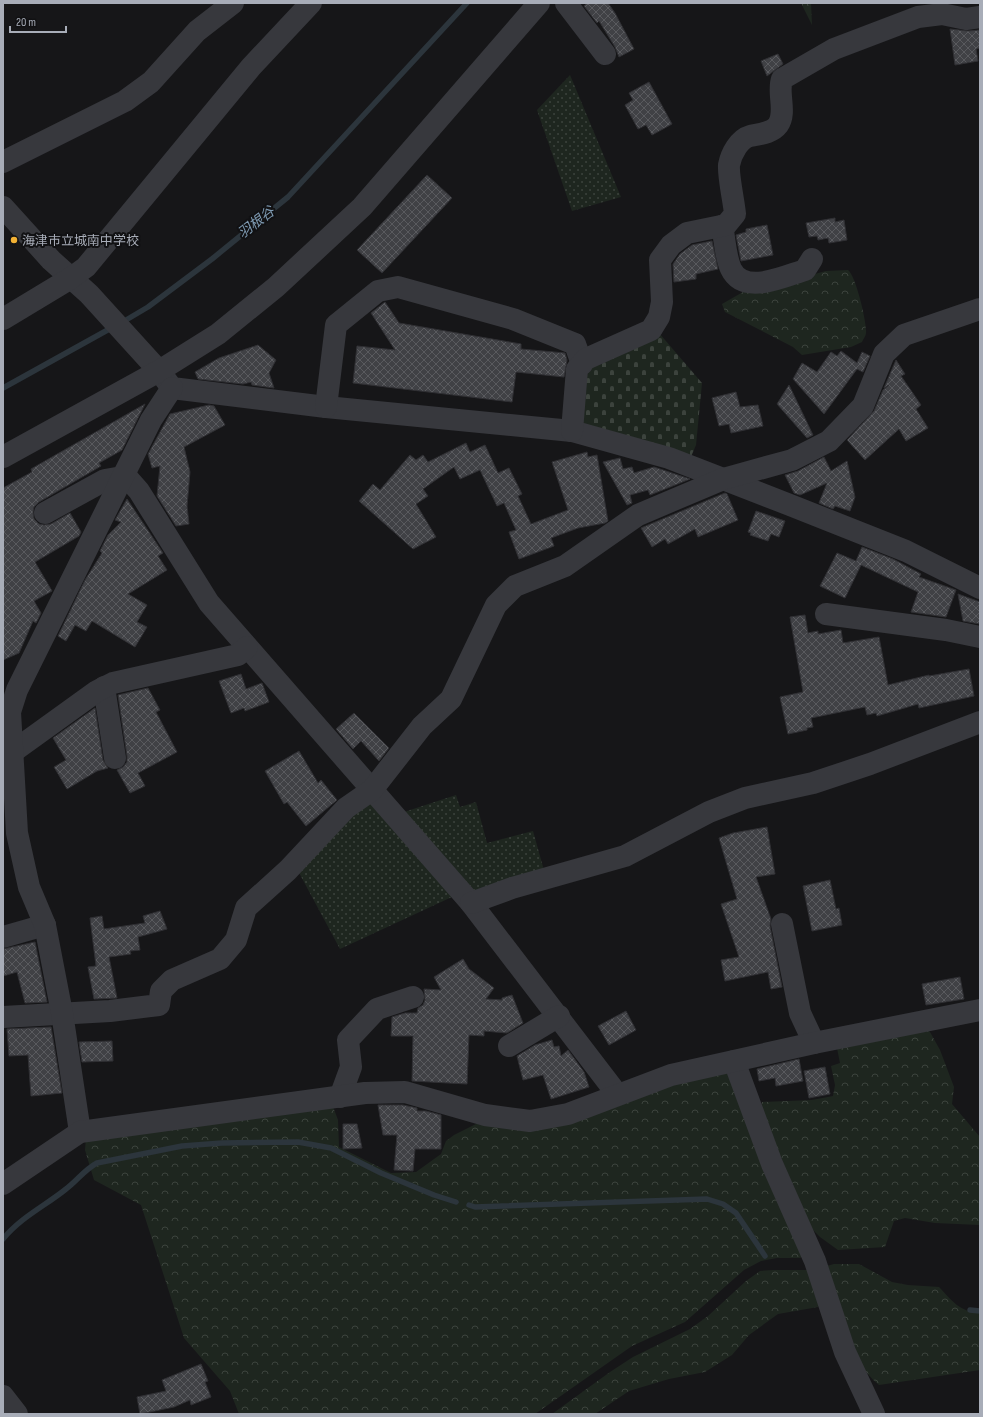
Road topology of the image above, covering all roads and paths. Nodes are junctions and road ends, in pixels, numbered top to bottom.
1 (233, 3) edge
2 (311, 3) edge
3 (539, 3) edge
4 (566, 3) edge
5 (980, 17) edge
6 (605, 54) dead end
7 (3, 162) edge
8 (3, 207) edge
9 (722, 226) junction
10 (812, 259) dead end
11 (71, 278) junction
12 (980, 309) edge
13 (3, 319) edge
14 (582, 364) junction
15 (160, 373) junction
16 (326, 407) junction
17 (572, 430) junction
18 (3, 457) edge
19 (123, 476) junction
20 (723, 479) junction
21 (45, 513) dead end
22 (980, 588) edge
23 (826, 614) dead end
24 (980, 637) edge
25 (247, 647) junction
26 (104, 688) junction
27 (980, 722) edge
28 (11, 753) junction
29 (115, 758) dead end
30 (372, 790) junction
31 (10, 834) edge
32 (471, 903) junction
33 (782, 924) dead end
34 (45, 925) junction
35 (3, 937) edge
36 (413, 997) dead end
37 (980, 1010) edge
38 (62, 1013) junction
39 (559, 1016) junction
40 (3, 1017) edge
41 (814, 1043) junction
42 (509, 1046) dead end
43 (734, 1061) junction
44 (617, 1094) junction
45 (340, 1097) junction
46 (80, 1132) junction
47 (3, 1184) edge
48 (3, 1396) edge
49 (17, 1414) edge
50 (874, 1414) edge

1 - 7 street
2 - 11 street
3 - 15 street
4 - 6 street
5 - 9 street
8 - 11 street
9 - 10 street
9 - 14 street
11 - 13 street
11 - 15 street
12 - 20 street
14 - 16 street
14 - 17 street
15 - 16 street
15 - 18 street
15 - 19 street
16 - 17 street
17 - 20 street
19 - 21 street
19 - 25 street
19 - 28 street
20 - 22 street
20 - 30 street
23 - 24 street
25 - 26 street
25 - 30 street
26 - 28 street
26 - 29 street
27 - 32 street
28 - 31 street
30 - 32 street
30 - 38 street
31 - 34 street
32 - 39 street
33 - 41 street
34 - 35 street
34 - 38 street
36 - 45 street
37 - 41 street
38 - 40 street
38 - 46 street
39 - 42 street
39 - 44 street
41 - 43 street
43 - 44 street
43 - 50 street
44 - 45 street
45 - 46 street
46 - 47 street
48 - 49 street

